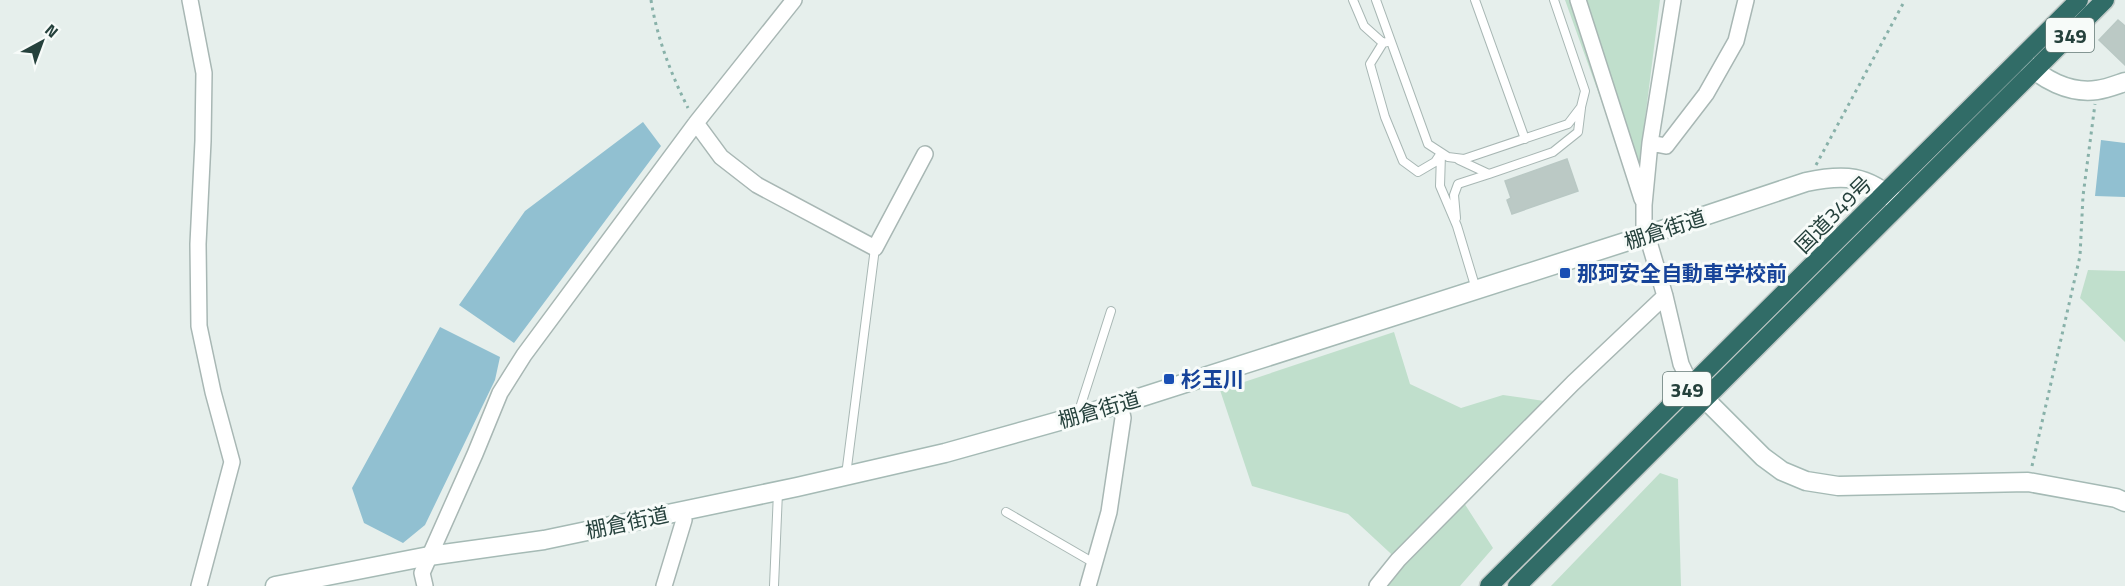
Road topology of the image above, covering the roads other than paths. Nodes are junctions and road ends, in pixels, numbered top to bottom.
1 (190, 0) edge
2 (794, 0) edge
3 (1353, 0) edge
4 (1376, 0) edge
5 (1475, 0) edge
6 (1554, 0) edge
7 (1578, 0) edge
8 (1673, 0) edge
9 (1746, 0) edge
10 (2079, 0) edge
11 (2105, 0) edge
12 (1387, 42) junction
13 (2027, 64) junction
14 (2125, 82) edge
15 (1581, 107) junction
16 (696, 123) junction
17 (1526, 139) junction
18 (1650, 143) junction
19 (1441, 153) junction
20 (925, 154) dead end
21 (1454, 158) junction
22 (1489, 174) junction
23 (1893, 199) junction
24 (1644, 205) junction
25 (1457, 226) junction
26 (1647, 235) junction
27 (875, 248) junction
28 (1476, 290) junction
29 (1665, 296) junction
30 (1111, 311) dead end
31 (1691, 385) junction
32 (1705, 399) junction
33 (1120, 404) junction
34 (1078, 416) junction
35 (846, 475) junction
36 (778, 490) junction
37 (2125, 502) edge
38 (681, 511) junction
39 (1006, 512) dead end
40 (429, 556) junction
41 (1094, 562) junction
42 (199, 586) edge
43 (275, 586) edge
44 (425, 586) edge
45 (664, 586) edge
46 (774, 586) edge
47 (1088, 586) edge
48 (1377, 586) edge
49 (1489, 586) edge
50 (1517, 586) edge

1 - 42 street
2 - 16 street
3 - 12 lane
4 - 12 lane
5 - 17 lane
6 - 15 lane
7 - 24 street
8 - 18 street
9 - 18 street
10 - 13 highway, 国道349号 / 349
11 - 13 highway, 国道349号 / 349
12 - 19 lane
12 - 19 lane
13 - 14 street
13 - 23 highway, 国道349号 / 349
15 - 17 lane
15 - 22 lane
16 - 27 street
16 - 40 street
17 - 21 lane
18 - 24 street
19 - 21 lane
19 - 25 lane
20 - 27 street
21 - 22 lane
22 - 25 lane
23 - 26 street, 棚倉街道
23 - 31 highway, 国道349号 / 349
23 - 32 highway, 国道349号 / 349
24 - 26 street
25 - 28 lane
26 - 28 street, 棚倉街道
26 - 29 street
27 - 35 lane
28 - 33 street, 棚倉街道
29 - 31 street
29 - 48 street
30 - 34 lane
31 - 32 street
31 - 49 highway, 国道349号 / 349
32 - 37 street
32 - 50 highway, 国道349号 / 349
33 - 34 street, 棚倉街道
33 - 41 street
34 - 35 street, 棚倉街道
35 - 36 street, 棚倉街道
36 - 38 street, 棚倉街道
36 - 46 lane
38 - 40 street, 棚倉街道
38 - 45 street
39 - 41 lane
40 - 43 street, 棚倉街道
40 - 44 street
41 - 47 street

